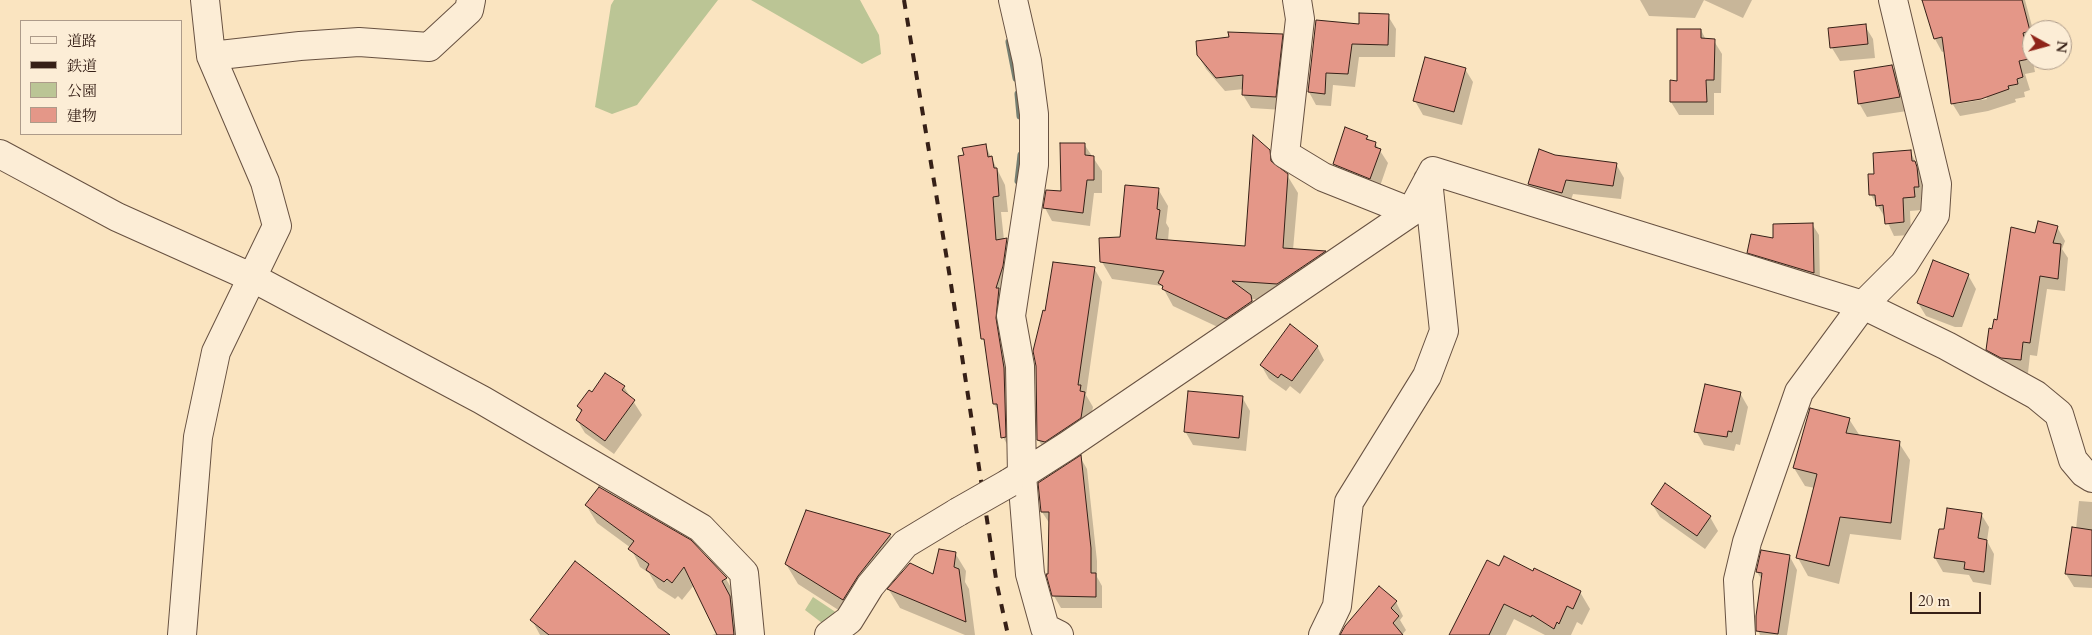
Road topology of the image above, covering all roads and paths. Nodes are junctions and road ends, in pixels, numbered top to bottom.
1 (205, 0) edge
2 (470, 0) edge
3 (1013, 0) edge
4 (1297, 0) edge
5 (1893, 0) edge
6 (211, 56) junction
7 (0, 154) edge
8 (1428, 180) junction
9 (1411, 212) junction
10 (253, 278) junction
11 (1863, 305) junction
12 (2092, 478) edge
13 (1015, 479) junction
14 (182, 635) edge
15 (750, 635) edge
16 (829, 635) edge
17 (1059, 635) edge
18 (1323, 635) edge
19 (1741, 635) edge

1 - 6 street
2 - 6 street
3 - 13 street
4 - 9 street
5 - 11 street
6 - 10 street
7 - 10 street
8 - 9 street
8 - 11 street
8 - 18 street
9 - 13 street
10 - 14 street
10 - 15 street
11 - 12 street
11 - 19 street
13 - 16 street, bridge
13 - 17 street

